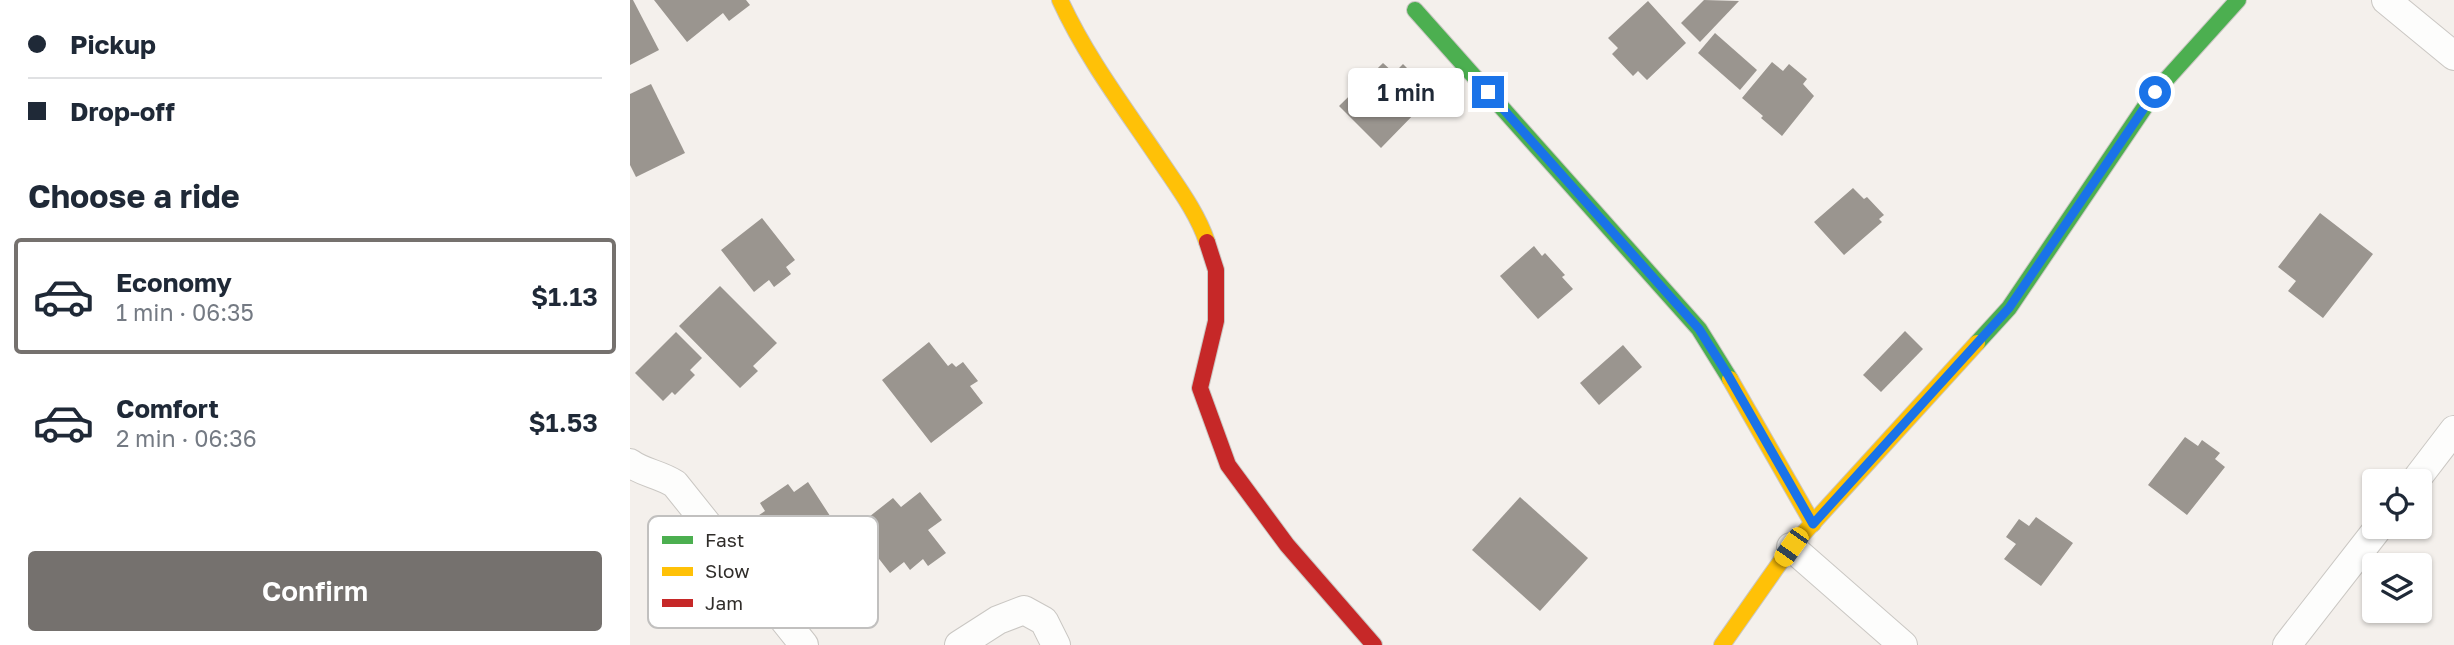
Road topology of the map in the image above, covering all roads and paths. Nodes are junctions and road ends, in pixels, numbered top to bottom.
1 (1060, 0) edge
2 (2238, 0) edge
3 (2386, 0) edge
4 (1415, 10) dead end
5 (2454, 56) edge
6 (2454, 430) edge
7 (630, 463) edge
8 (2424, 469) edge
9 (701, 516) edge
10 (1813, 524) junction
11 (2370, 539) edge
12 (1791, 547) junction
13 (790, 628) edge
14 (804, 645) edge
15 (959, 645) edge
16 (1056, 645) edge
17 (1374, 645) edge
18 (1722, 645) edge
19 (1903, 645) edge
20 (2287, 645) edge

1 - 17 street
2 - 10 street
3 - 5 street
4 - 10 street
6 - 8 street
7 - 9 street
10 - 12 street
11 - 20 street
12 - 18 street
12 - 19 street
13 - 14 street
15 - 16 street

